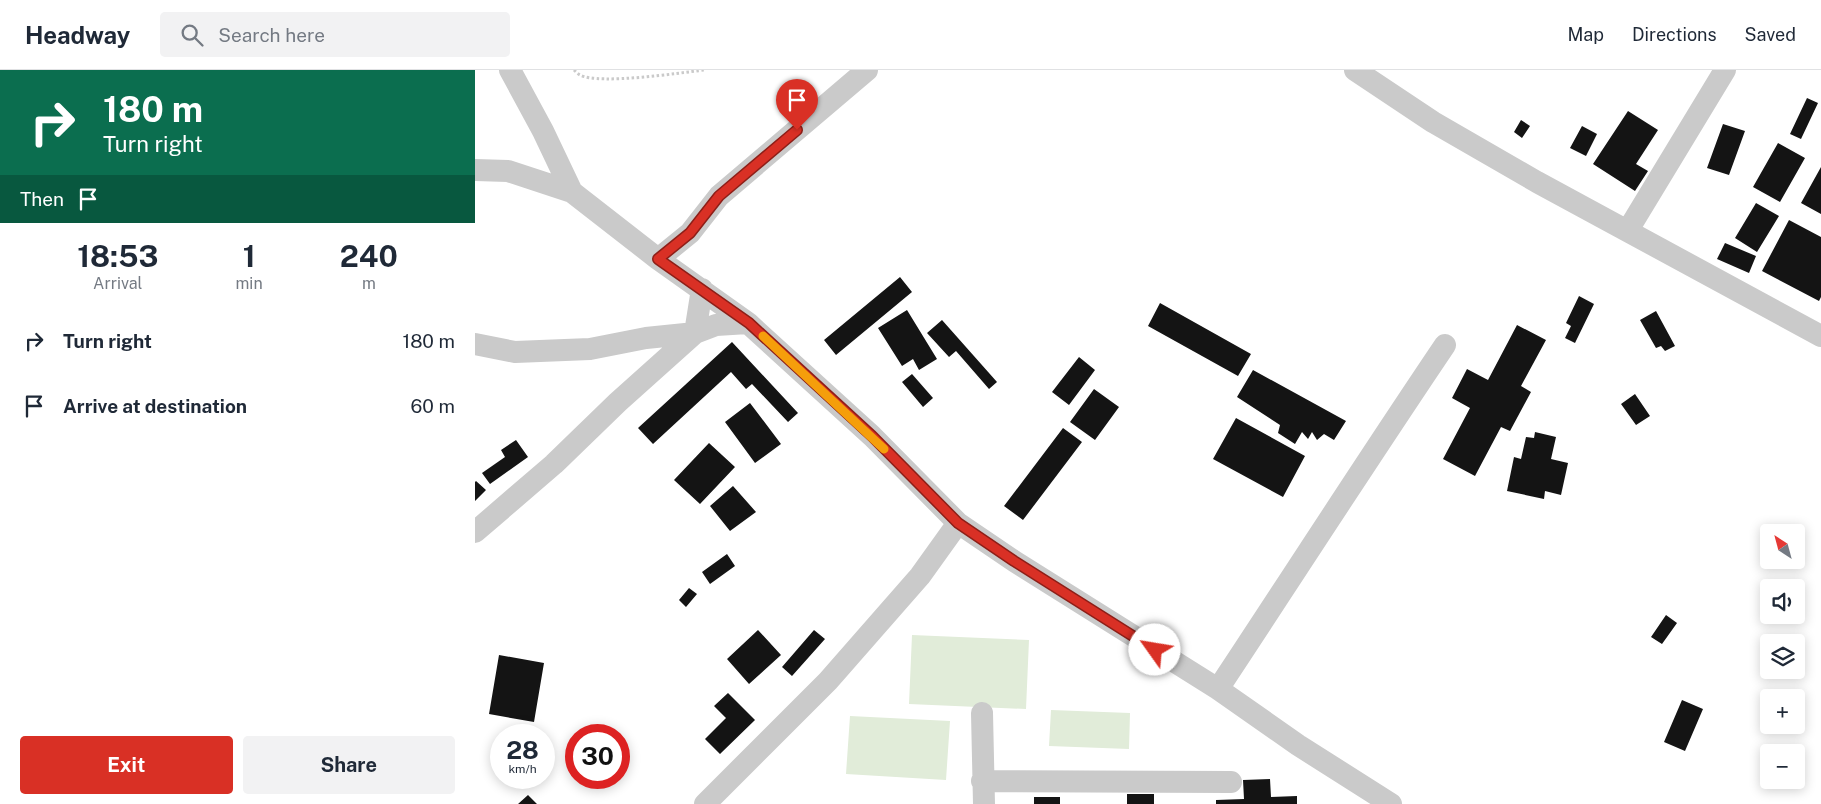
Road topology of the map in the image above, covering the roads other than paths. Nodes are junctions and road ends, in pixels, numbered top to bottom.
1 (510, 70) edge
2 (867, 70) edge
3 (1355, 70) edge
4 (1725, 70) edge
5 (475, 170) edge
6 (572, 192) junction
7 (1628, 230) junction
8 (658, 259) junction
9 (702, 289) junction
10 (749, 323) junction
11 (695, 333) junction
12 (1821, 336) edge
13 (475, 344) edge
14 (1445, 344) dead end
15 (958, 523) junction
16 (475, 532) edge
17 (1218, 689) junction
18 (982, 713) dead end
19 (982, 781) junction
20 (1231, 782) dead end
21 (705, 804) edge
22 (984, 804) edge
23 (1391, 804) edge

1 - 6 street
2 - 8 street
3 - 7 street
4 - 7 street
5 - 6 street
6 - 8 street
7 - 12 street
8 - 9 street
9 - 10 street
9 - 11 street
10 - 11 street
10 - 15 street
11 - 13 street
11 - 16 street
14 - 17 street
15 - 17 street
15 - 21 street
17 - 23 street
18 - 19 street
19 - 20 street
19 - 22 street

